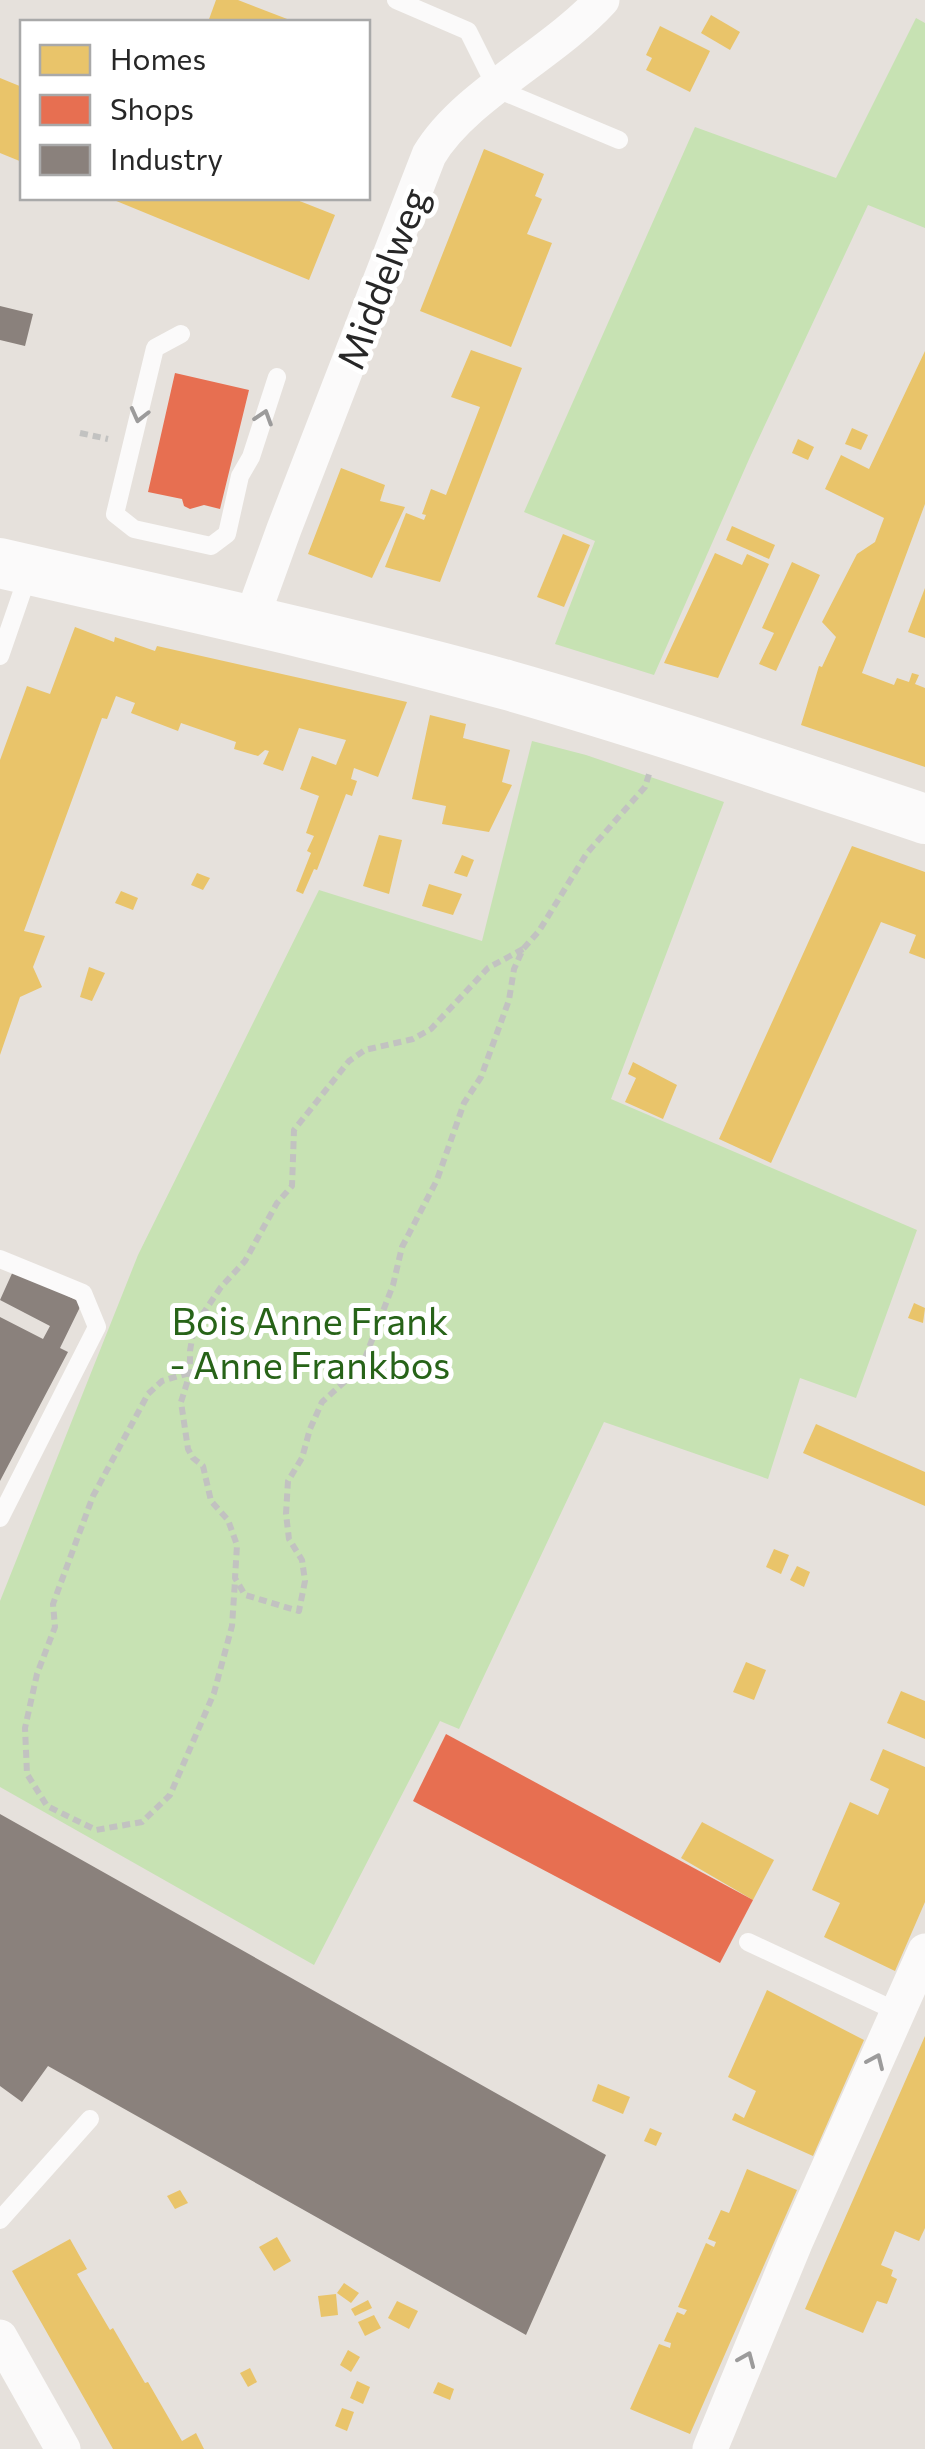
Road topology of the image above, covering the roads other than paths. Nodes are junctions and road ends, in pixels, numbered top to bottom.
1 (396, 0) edge
2 (602, 0) edge
3 (497, 88) junction
4 (619, 140) dead end
5 (181, 334) dead end
6 (277, 377) dead end
7 (15, 566) edge
8 (251, 620) junction
9 (0, 656) edge
10 (925, 819) edge
11 (0, 1259) edge
12 (0, 1518) edge
13 (748, 1942) dead end
14 (925, 1951) edge
15 (898, 2012) junction
16 (90, 2119) dead end
17 (0, 2192) edge
18 (19, 2199) junction
19 (0, 2220) edge
20 (0, 2337) edge
21 (63, 2449) edge
22 (710, 2449) edge

1 - 3 lane
2 - 3 street, Middelweg
3 - 4 lane
3 - 8 street, Middelweg
5 -> 6 lane
7 - 8 main road
7 - 9 lane
8 - 10 main road
11 - 12 lane
13 - 15 lane
14 - 15 street
22 -> 15 street
16 - 18 lane
17 - 18 lane
18 - 19 lane
20 - 21 street

